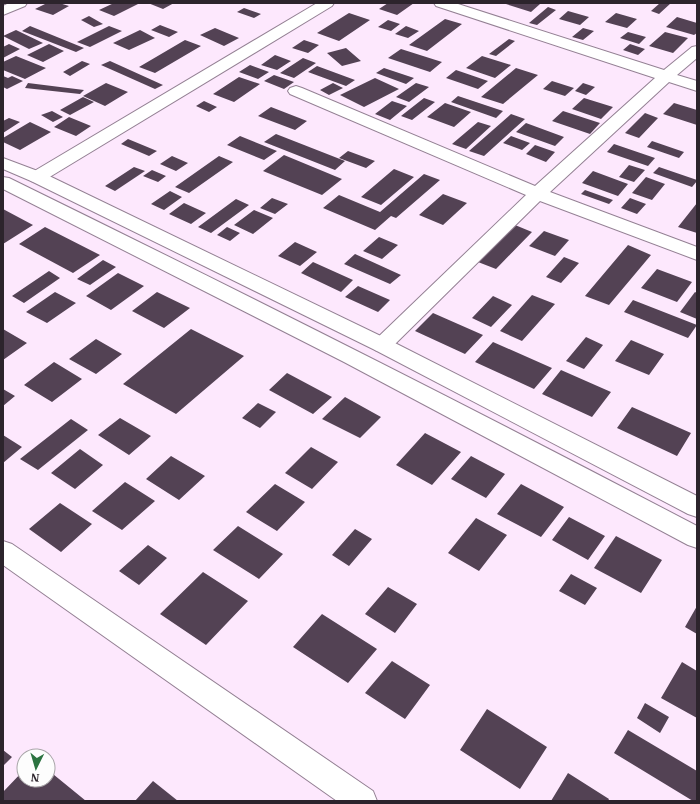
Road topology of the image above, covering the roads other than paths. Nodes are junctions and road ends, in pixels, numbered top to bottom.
1 (20, 3) edge
2 (327, 3) edge
3 (441, 3) edge
4 (3, 11) edge
5 (697, 50) edge
6 (665, 76) junction
7 (697, 86) edge
8 (296, 91) dead end
9 (3, 163) edge
10 (37, 178) junction
11 (3, 182) edge
12 (538, 194) junction
13 (697, 254) edge
14 (382, 345) junction
15 (697, 507) edge
16 (697, 538) edge
17 (3, 551) edge
18 (362, 801) edge

1 - 4 street
2 - 10 street
3 - 6 street
5 - 6 street
6 - 7 street
6 - 12 street
8 - 12 street
9 - 10 street
10 - 14 street
11 - 16 street
12 - 13 street
12 - 14 street
14 - 15 street
17 - 18 street

